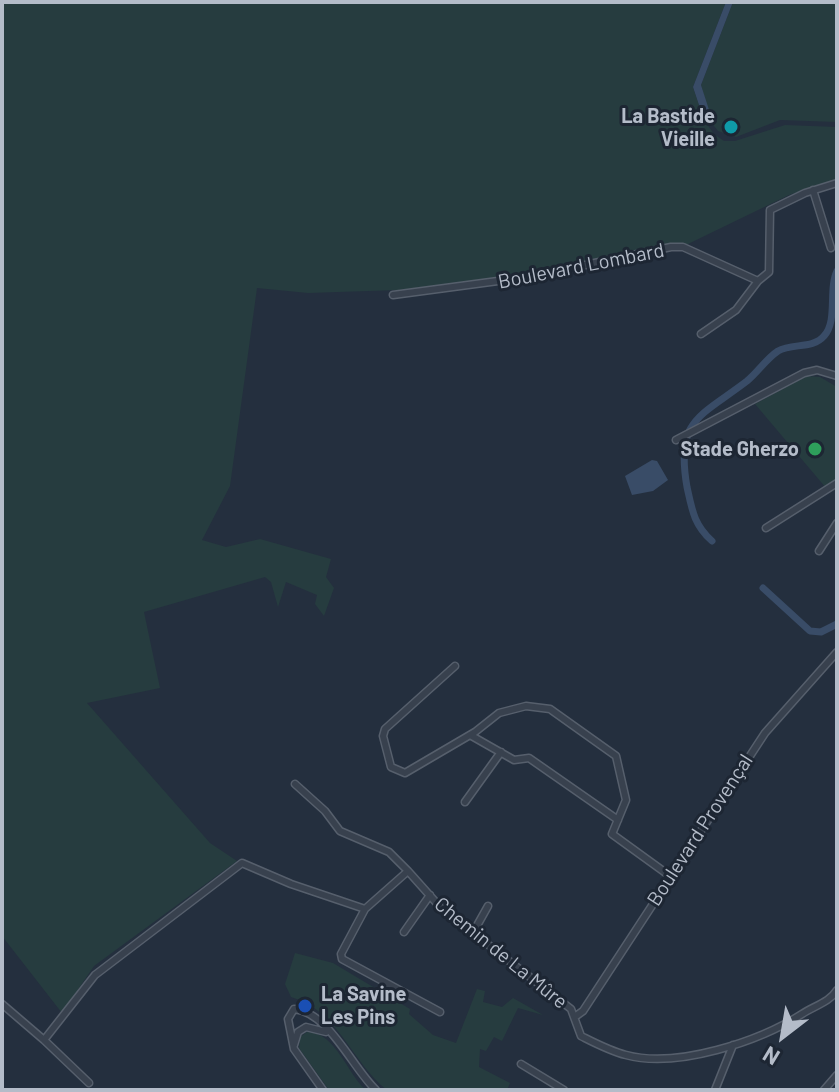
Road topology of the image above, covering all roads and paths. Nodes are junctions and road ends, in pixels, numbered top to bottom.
1 (837, 183) edge
2 (813, 190) junction
3 (831, 248) dead end
4 (758, 281) junction
5 (393, 295) dead end
6 (701, 334) dead end
7 (837, 376) edge
8 (676, 440) dead end
9 (837, 483) edge
10 (837, 523) edge
11 (766, 528) dead end
12 (819, 551) dead end
13 (837, 652) edge
14 (455, 666) dead end
15 (470, 735) junction
16 (501, 752) junction
17 (295, 784) dead end
18 (465, 802) dead end
19 (618, 820) junction
20 (408, 871) junction
21 (670, 876) junction
22 (430, 895) junction
23 (488, 906) dead end
24 (365, 909) junction
25 (474, 931) junction
26 (404, 932) dead end
27 (837, 990) edge
28 (2, 1004) edge
29 (440, 1012) dead end
30 (576, 1016) junction
31 (332, 1035) junction
32 (44, 1040) junction
33 (734, 1045) junction
34 (294, 1049) junction
35 (521, 1064) dead end
36 (837, 1075) edge
37 (89, 1083) dead end
38 (323, 1090) edge
39 (376, 1090) edge
40 (564, 1090) edge
41 (715, 1090) edge
42 (824, 1090) edge

1 - 2 street
2 - 3 street
2 - 4 street
4 - 5 street, Boulevard Lombard
4 - 6 street
7 - 8 street
9 - 11 street
10 - 12 street
13 - 21 street, Boulevard Provençal
14 - 15 street
15 - 16 street
15 - 19 street
16 - 18 street
16 - 19 street
17 - 20 street, Chemin de La Mûre
19 - 21 street
20 - 22 street, Chemin de La Mûre
20 - 24 street
21 - 30 street, Boulevard Provençal
22 - 25 street, Chemin de La Mûre
22 - 26 street
23 - 25 street
24 - 29 street
24 - 32 street
25 - 30 street, Chemin de La Mûre
27 - 33 street, Chemin de La Mûre
28 - 32 street
30 - 33 street, Chemin de La Mûre
31 - 34 street
31 - 34 street
31 - 39 street
32 - 37 street
33 - 41 street
34 - 38 street
35 - 40 street
36 - 42 street

